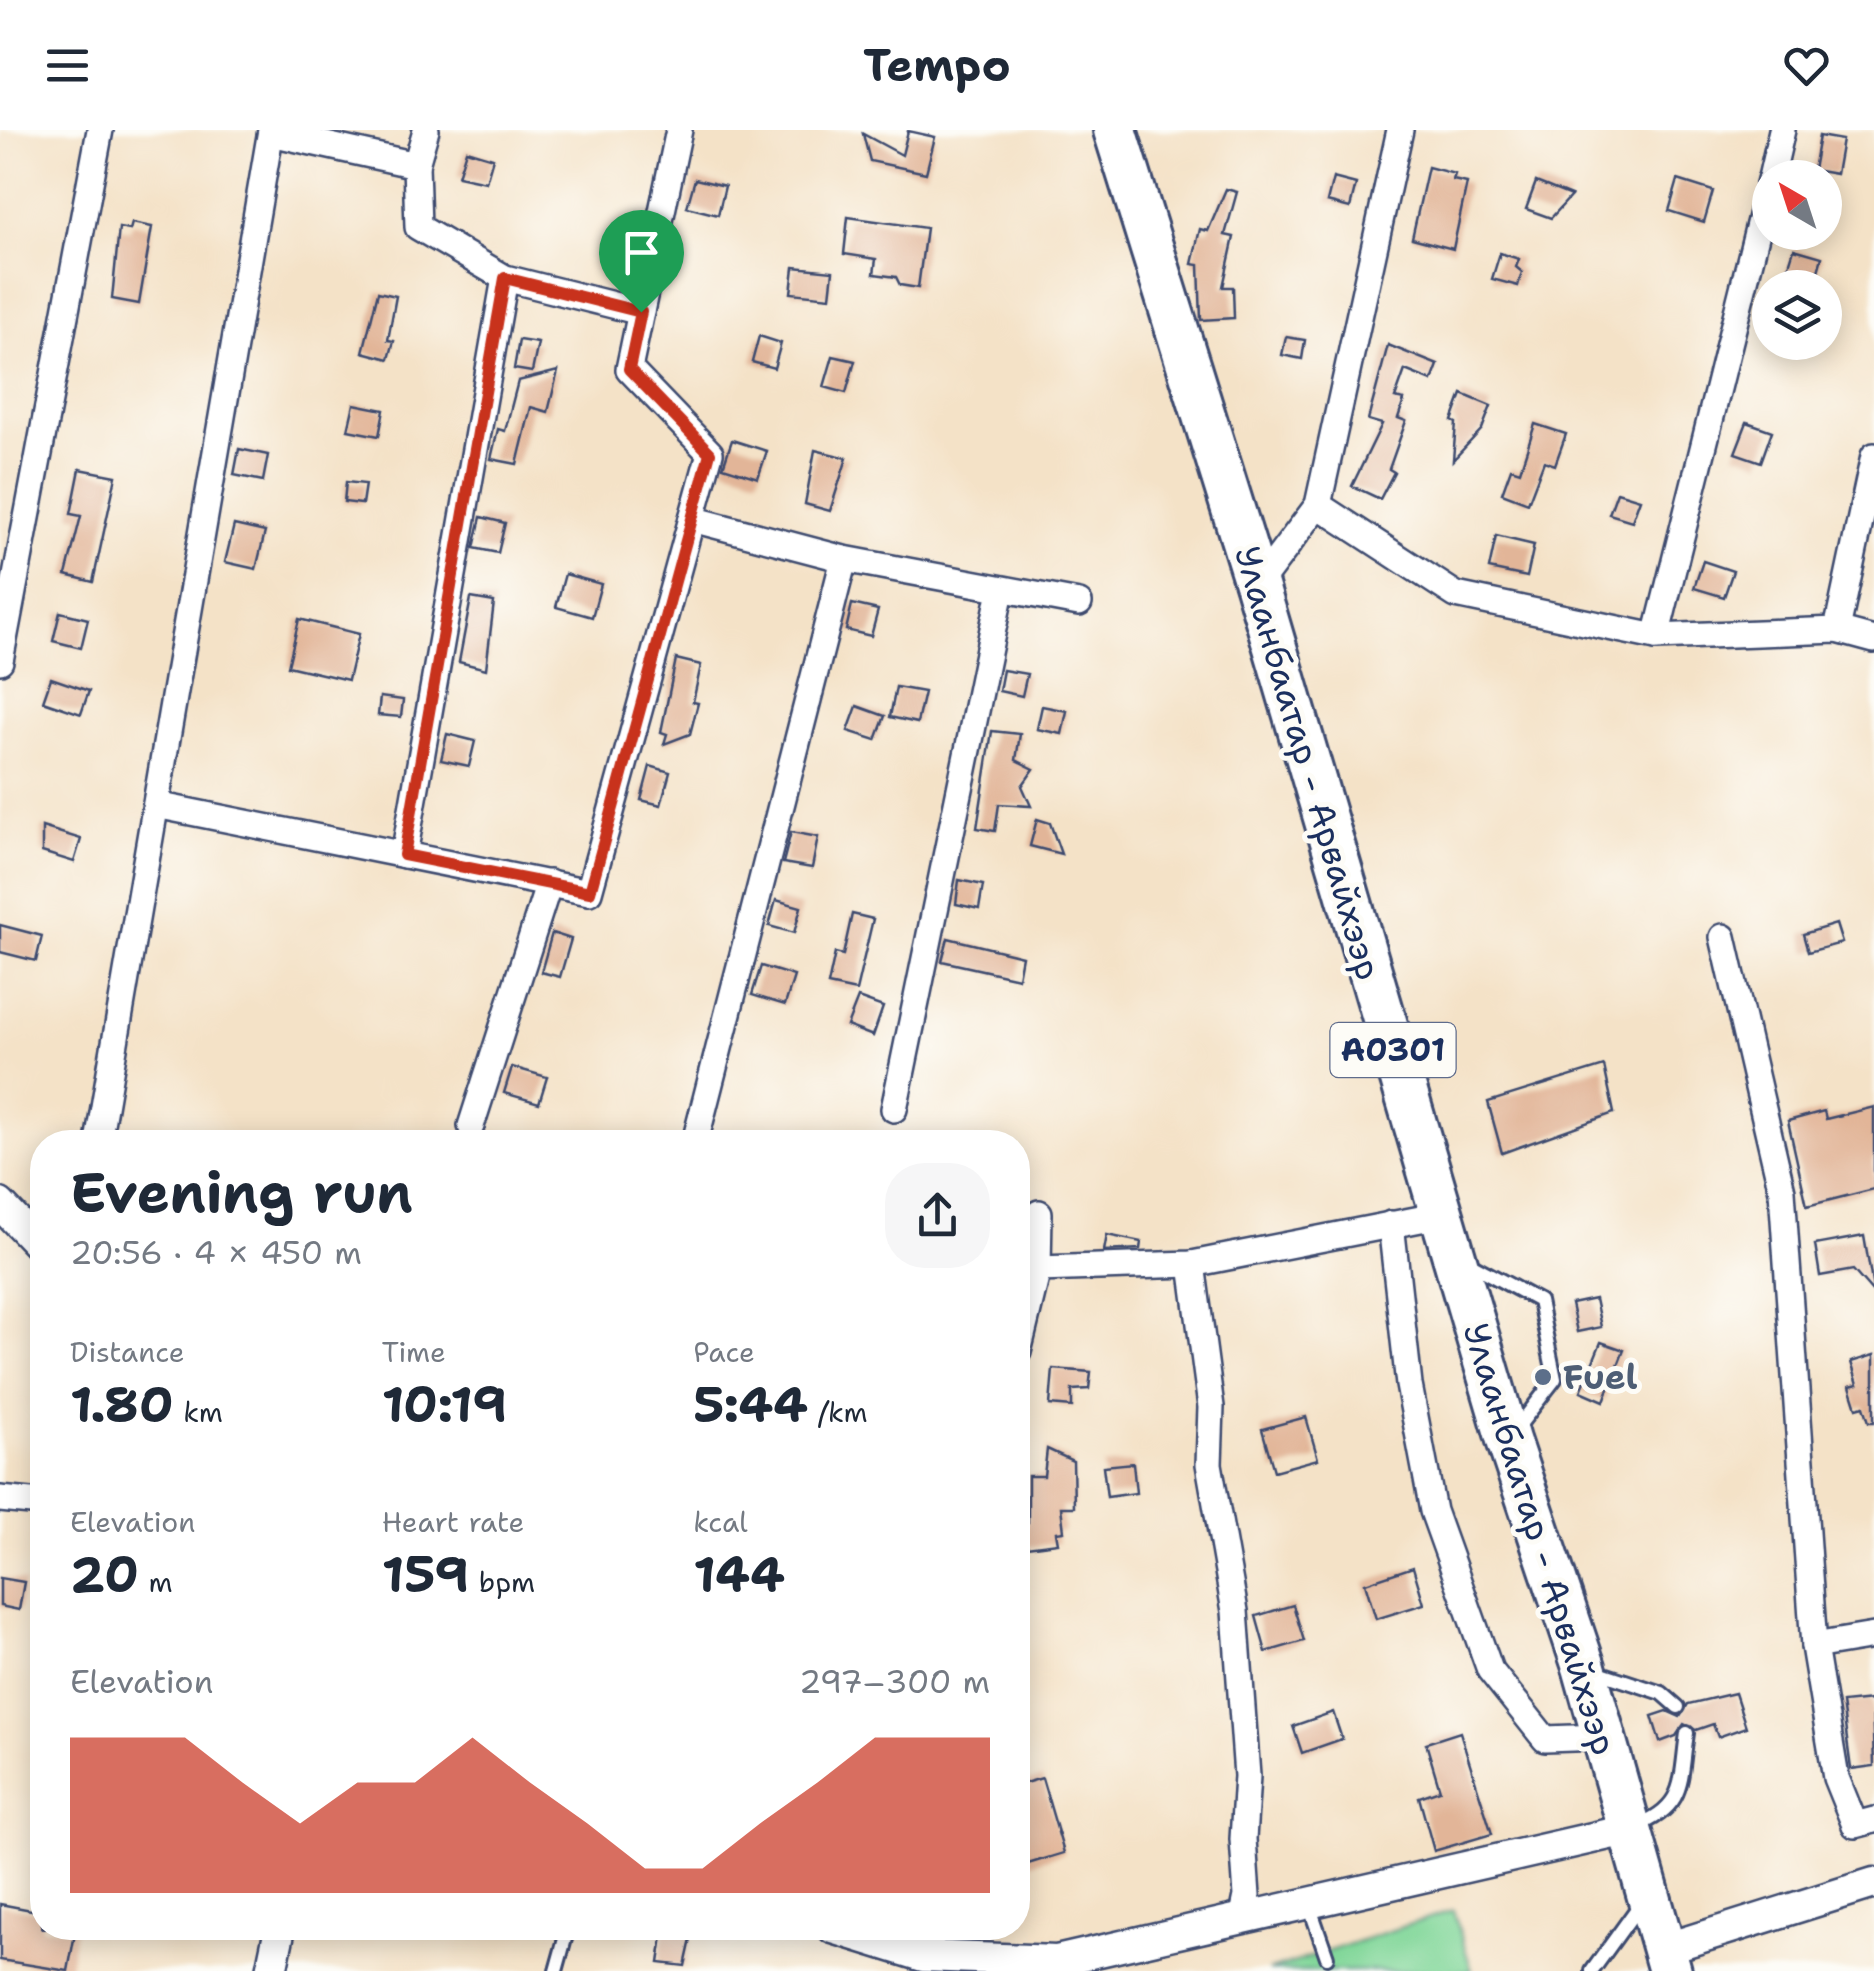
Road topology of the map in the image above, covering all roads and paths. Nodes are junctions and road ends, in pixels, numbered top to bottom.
1 (100, 130) edge
2 (426, 130) edge
3 (679, 130) edge
4 (1115, 130) edge
5 (1400, 130) edge
6 (1782, 130) edge
7 (271, 131) edge
8 (1775, 160) edge
9 (416, 165) junction
10 (1752, 250) edge
11 (505, 278) junction
12 (641, 312) junction
13 (1874, 456) edge
14 (1318, 505) junction
15 (692, 519) junction
16 (844, 560) junction
17 (1256, 586) junction
18 (1001, 590) junction
19 (1079, 603) dead end
20 (1837, 630) junction
21 (1656, 637) junction
22 (1874, 640) edge
23 (0, 661) edge
24 (156, 806) junction
25 (404, 855) junction
26 (548, 883) junction
27 (1723, 937) dead end
28 (894, 1109) dead end
29 (471, 1126) dead end
30 (100, 1130) edge
31 (698, 1130) edge
32 (0, 1204) edge
33 (1039, 1214) dead end
34 (1441, 1214) junction
35 (1391, 1224) junction
36 (30, 1235) edge
37 (1454, 1256) junction
38 (1192, 1264) junction
39 (1038, 1269) junction
40 (1030, 1302) edge
41 (1508, 1440) junction
42 (0, 1498) edge
43 (30, 1502) edge
44 (1874, 1636) edge
45 (1814, 1646) junction
46 (1584, 1667) junction
47 (1678, 1708) dead end
48 (1687, 1733) dead end
49 (1602, 1737) junction
50 (1874, 1820) edge
51 (1627, 1830) junction
52 (1874, 1883) edge
53 (1648, 1893) junction
54 (1308, 1905) junction
55 (1242, 1920) junction
56 (278, 1940) edge
57 (565, 1940) edge
58 (863, 1940) edge
59 (1327, 1957) dead end
60 (1667, 1960) edge
61 (921, 1963) edge
62 (272, 1971) edge
63 (556, 1971) edge
64 (1592, 1971) edge

1 - 23 street
2 - 9 street
3 - 12 street
4 - 17 highway, Улаанбаатар - Арвайхээр / A0301
5 - 14 street
6 - 8 street
7 - 9 street
7 - 24 street
9 - 11 street
10 - 21 street
11 - 12 street
11 - 25 street
12 - 15 street
13 - 20 street
14 - 17 street
14 - 21 street
15 - 16 street
15 - 26 street
16 - 18 street
16 - 31 street
17 - 34 highway, Улаанбаатар - Арвайхээр / A0301
18 - 19 street
18 - 28 street
20 - 21 street
20 - 22 street
24 - 25 street
24 - 30 street
25 - 26 street
26 - 29 street
27 - 45 street
32 - 36 street
33 - 39 street
34 - 35 street
34 - 37 highway, Улаанбаатар - Арвайхээр / A0301
35 - 38 street
35 - 49 street
37 - 41 highway, Улаанбаатар - Арвайхээр / A0301
37 - 41 lane
38 - 39 street
38 - 55 street
39 - 40 street
41 - 46 highway, Улаанбаатар - Арвайхээр / A0301
42 - 43 street
44 - 45 street
45 - 50 street
46 - 47 lane
46 - 49 highway, Улаанбаатар - Арвайхээр / A0301
48 - 51 lane
49 - 51 highway, Улаанбаатар - Арвайхээр / A0301
51 - 53 highway, Улаанбаатар - Арвайхээр / A0301
51 - 54 street
52 - 60 street
53 - 60 highway, Улаанбаатар - Арвайхээр / A0301
53 - 64 lane
54 - 55 street
54 - 59 lane
55 - 61 street
56 - 62 street
57 - 63 lane
58 - 61 street

